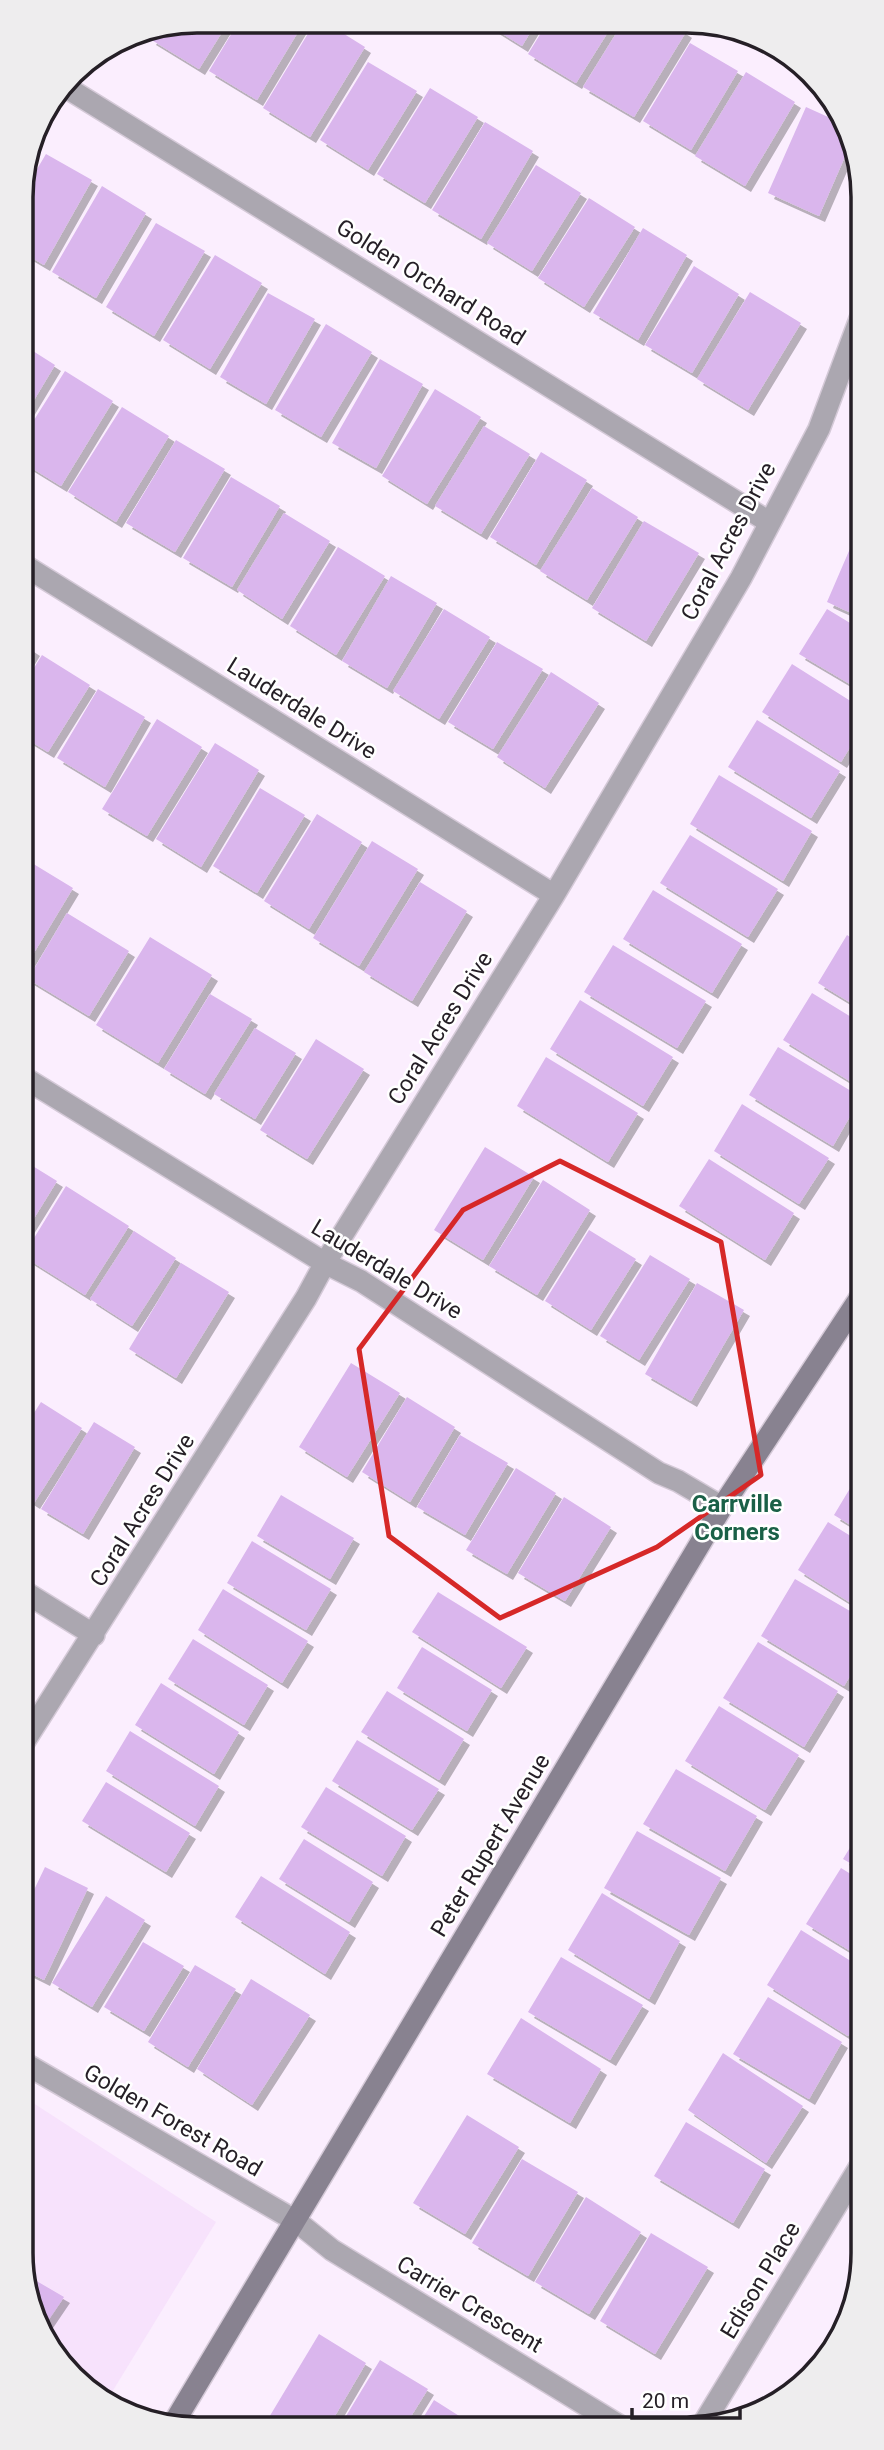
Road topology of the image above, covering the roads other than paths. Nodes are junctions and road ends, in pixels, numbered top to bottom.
1 (73, 91) edge
2 (851, 343) edge
3 (769, 523) junction
4 (34, 571) edge
5 (554, 895) junction
6 (34, 1083) edge
7 (326, 1263) junction
8 (850, 1312) edge
9 (722, 1507) junction
10 (33, 1597) edge
11 (94, 1635) junction
12 (33, 1728) edge
13 (33, 2068) edge
14 (850, 2184) edge
15 (296, 2221) junction
16 (178, 2415) edge
17 (709, 2415) edge
18 (605, 2417) edge

1 - 3 street, Golden Orchard Road
2 - 3 street, Coral Acres Drive
3 - 5 street, Coral Acres Drive
4 - 5 street, Lauderdale Drive
5 - 7 street, Coral Acres Drive
6 - 7 street, Lauderdale Drive
7 - 9 street, Lauderdale Drive
7 - 11 street, Coral Acres Drive
8 - 9 street, Peter Rupert Avenue
9 - 15 street, Peter Rupert Avenue
10 - 11 street
11 - 12 street, Coral Acres Drive
13 - 15 street, Golden Forest Road
14 - 17 street, Edison Place
15 - 16 street, Peter Rupert Avenue
15 - 18 street, Carrier Crescent

